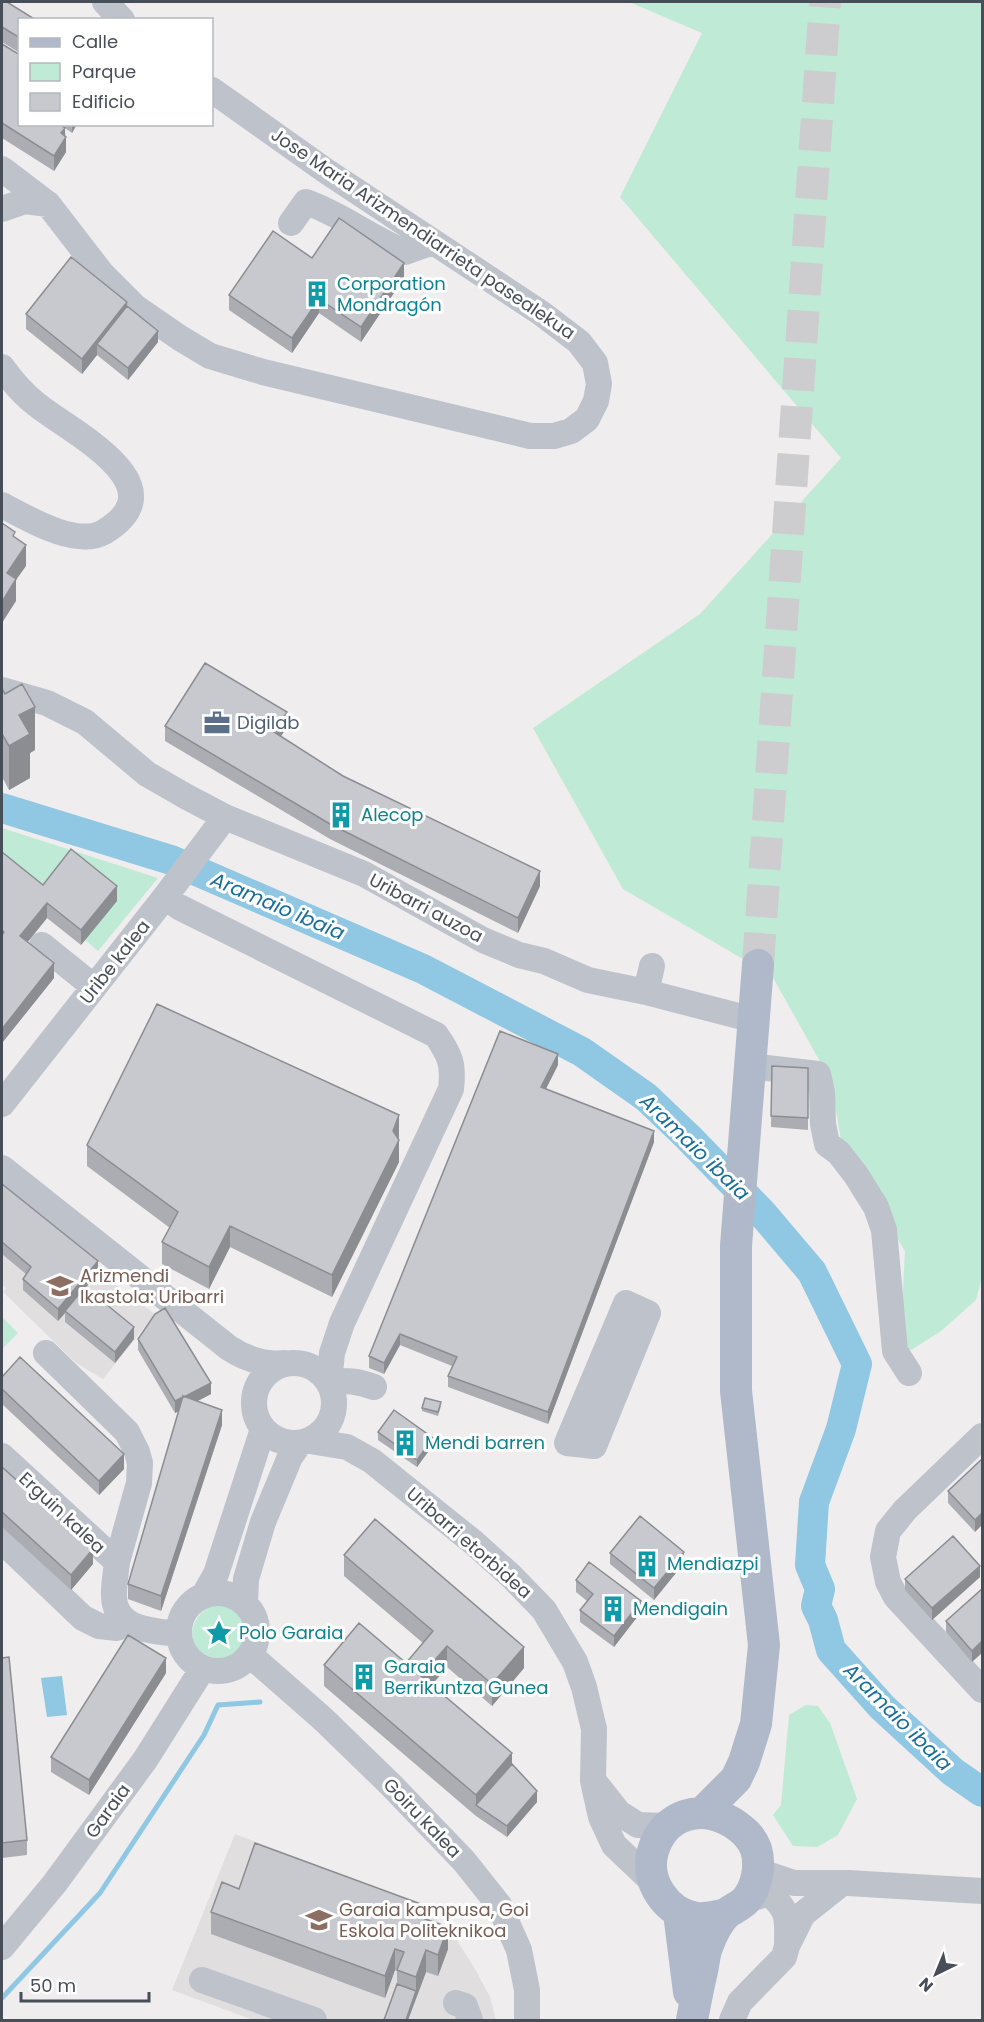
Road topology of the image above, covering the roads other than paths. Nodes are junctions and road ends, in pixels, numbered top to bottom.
1 (105, 2) edge
2 (120, 18) edge
3 (213, 91) edge
4 (2, 169) edge
5 (48, 204) junction
6 (2, 210) edge
7 (291, 223) dead end
8 (433, 242) junction
9 (2, 367) edge
10 (2, 505) edge
11 (2, 690) edge
12 (225, 817) junction
13 (165, 897) junction
14 (42, 945) dead end
15 (758, 965) tunnel mouth
16 (652, 966) dead end
17 (94, 987) junction
18 (638, 991) junction
19 (754, 1020) junction
20 (750, 1066) junction
21 (2, 1104) edge
22 (2, 1168) edge
23 (342, 1323) junction
24 (46, 1353) dead end
25 (237, 1354) junction
26 (292, 1363) junction
27 (909, 1373) dead end
28 (329, 1382) junction
29 (254, 1401) junction
30 (334, 1411) junction
31 (263, 1429) junction
32 (982, 1436) edge
33 (304, 1442) junction
34 (567, 1443) joint
35 (361, 1454) junction
36 (2, 1456) edge
37 (2, 1541) edge
38 (117, 1562) junction
39 (204, 1595) junction
40 (246, 1604) junction
41 (117, 1628) dead end
42 (178, 1634) junction
43 (250, 1655) junction
44 (203, 1668) junction
45 (982, 1690) edge
46 (736, 1779) junction
47 (593, 1781) junction
48 (704, 1812) junction
49 (668, 1826) junction
50 (743, 1830) junction
51 (794, 1882) junction
52 (654, 1883) junction
53 (842, 1883) junction
54 (982, 1891) edge
55 (749, 1895) junction
56 (679, 1913) junction
57 (803, 1914) junction
58 (6, 1939) edge
59 (787, 1946) junction
60 (202, 1980) dead end
61 (314, 2020) edge
62 (527, 2020) edge
63 (692, 2020) edge
64 (732, 2020) edge

1 - 2 street
3 - 8 street, Jose Maria Arizmendiarrieta pasealekua
4 - 5 street, Jose Maria Arizmendiarrieta pasealekua
5 - 6 street
5 - 8 street, Jose Maria Arizmendiarrieta pasealekua
7 - 8 street
9 - 10 street
11 - 12 street, Uribarri auzoa
12 - 13 street, Uribe kalea
12 - 18 street, Uribarri auzoa
13 - 17 street, Uribe kalea
13 - 23 street
14 - 17 street
15 - 19 main road
16 - 18 street
17 - 21 street, Uribe kalea
18 - 19 street, Uribarri auzoa
19 - 20 main road
20 - 27 street
20 - 46 main road
22 - 25 street
23 - 26 street
23 - 28 street
24 - 38 street
25 - 26 street
25 - 29 street
26 - 28 street
26 - 29 street
28 - 30 street
28 - 30 street
29 - 31 street
30 - 33 street
30 - 35 street
31 - 33 street
31 - 39 street
32 - 45 street
33 - 35 street
33 - 40 street
34 - 34 street
35 - 47 street, Uribarri etorbidea
36 - 38 street, Erguin kalea
37 - 41 street
38 - 42 street, Erguin kalea
39 - 40 street
39 - 42 street
40 - 43 street
42 - 44 street
43 - 44 street
43 - 62 street, Goiru kalea
44 - 58 street, Garaia
46 - 48 main road
46 - 50 main road
47 - 49 street
47 - 52 street, Uribarri etorbidea
48 - 49 main road
48 - 50 main road
49 - 52 main road
50 - 55 main road
51 - 53 street
51 - 55 street
51 - 57 street
52 - 56 main road
53 - 54 street
53 - 57 street
55 - 56 main road
55 - 59 street
55 - 63 main road
56 - 63 main road
57 - 59 street
59 - 64 street
60 - 61 street

